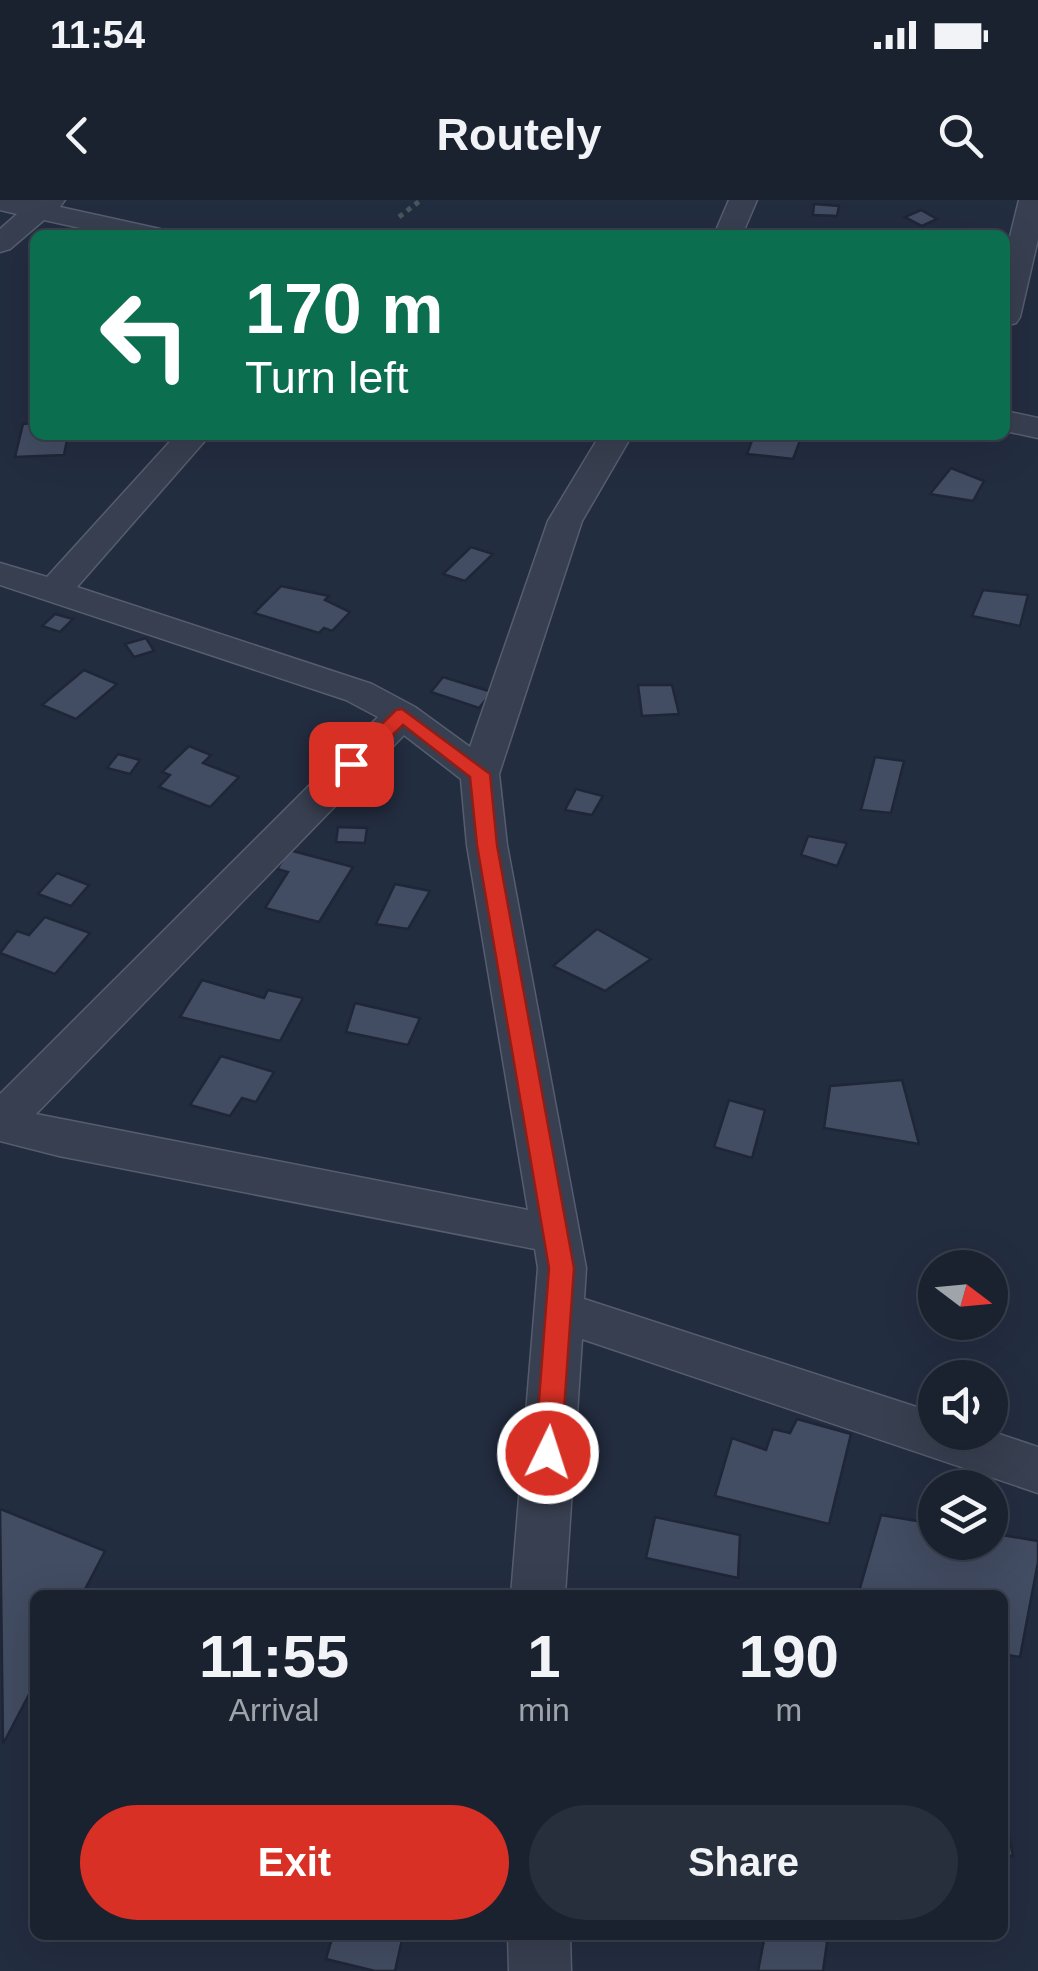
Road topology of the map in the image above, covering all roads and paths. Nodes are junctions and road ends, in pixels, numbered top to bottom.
1 (421, 200) edge
2 (743, 200) edge
3 (1033, 200) edge
4 (0, 202) edge
5 (45, 205) edge
6 (399, 218) dead end
7 (132, 230) edge
8 (730, 230) edge
9 (0, 243) edge
10 (1010, 296) edge
11 (1010, 422) edge
12 (1038, 428) edge
13 (189, 440) edge
14 (613, 440) edge
15 (0, 573) edge
16 (54, 590) junction
17 (402, 715) junction
18 (480, 774) junction
19 (0, 1122) edge
20 (554, 1234) junction
21 (558, 1311) junction
22 (1038, 1470) edge
23 (538, 1590) edge
24 (539, 1940) edge
25 (540, 1971) edge

1 - 6 path
2 - 8 street
3 - 10 street
4 - 5 street
5 - 7 street
5 - 9 street
11 - 12 street
13 - 16 street
14 - 18 street
15 - 16 street
16 - 17 street
17 - 18 street
17 - 19 street
18 - 20 street
19 - 20 street
20 - 21 street
21 - 22 street
21 - 23 street
24 - 25 street

